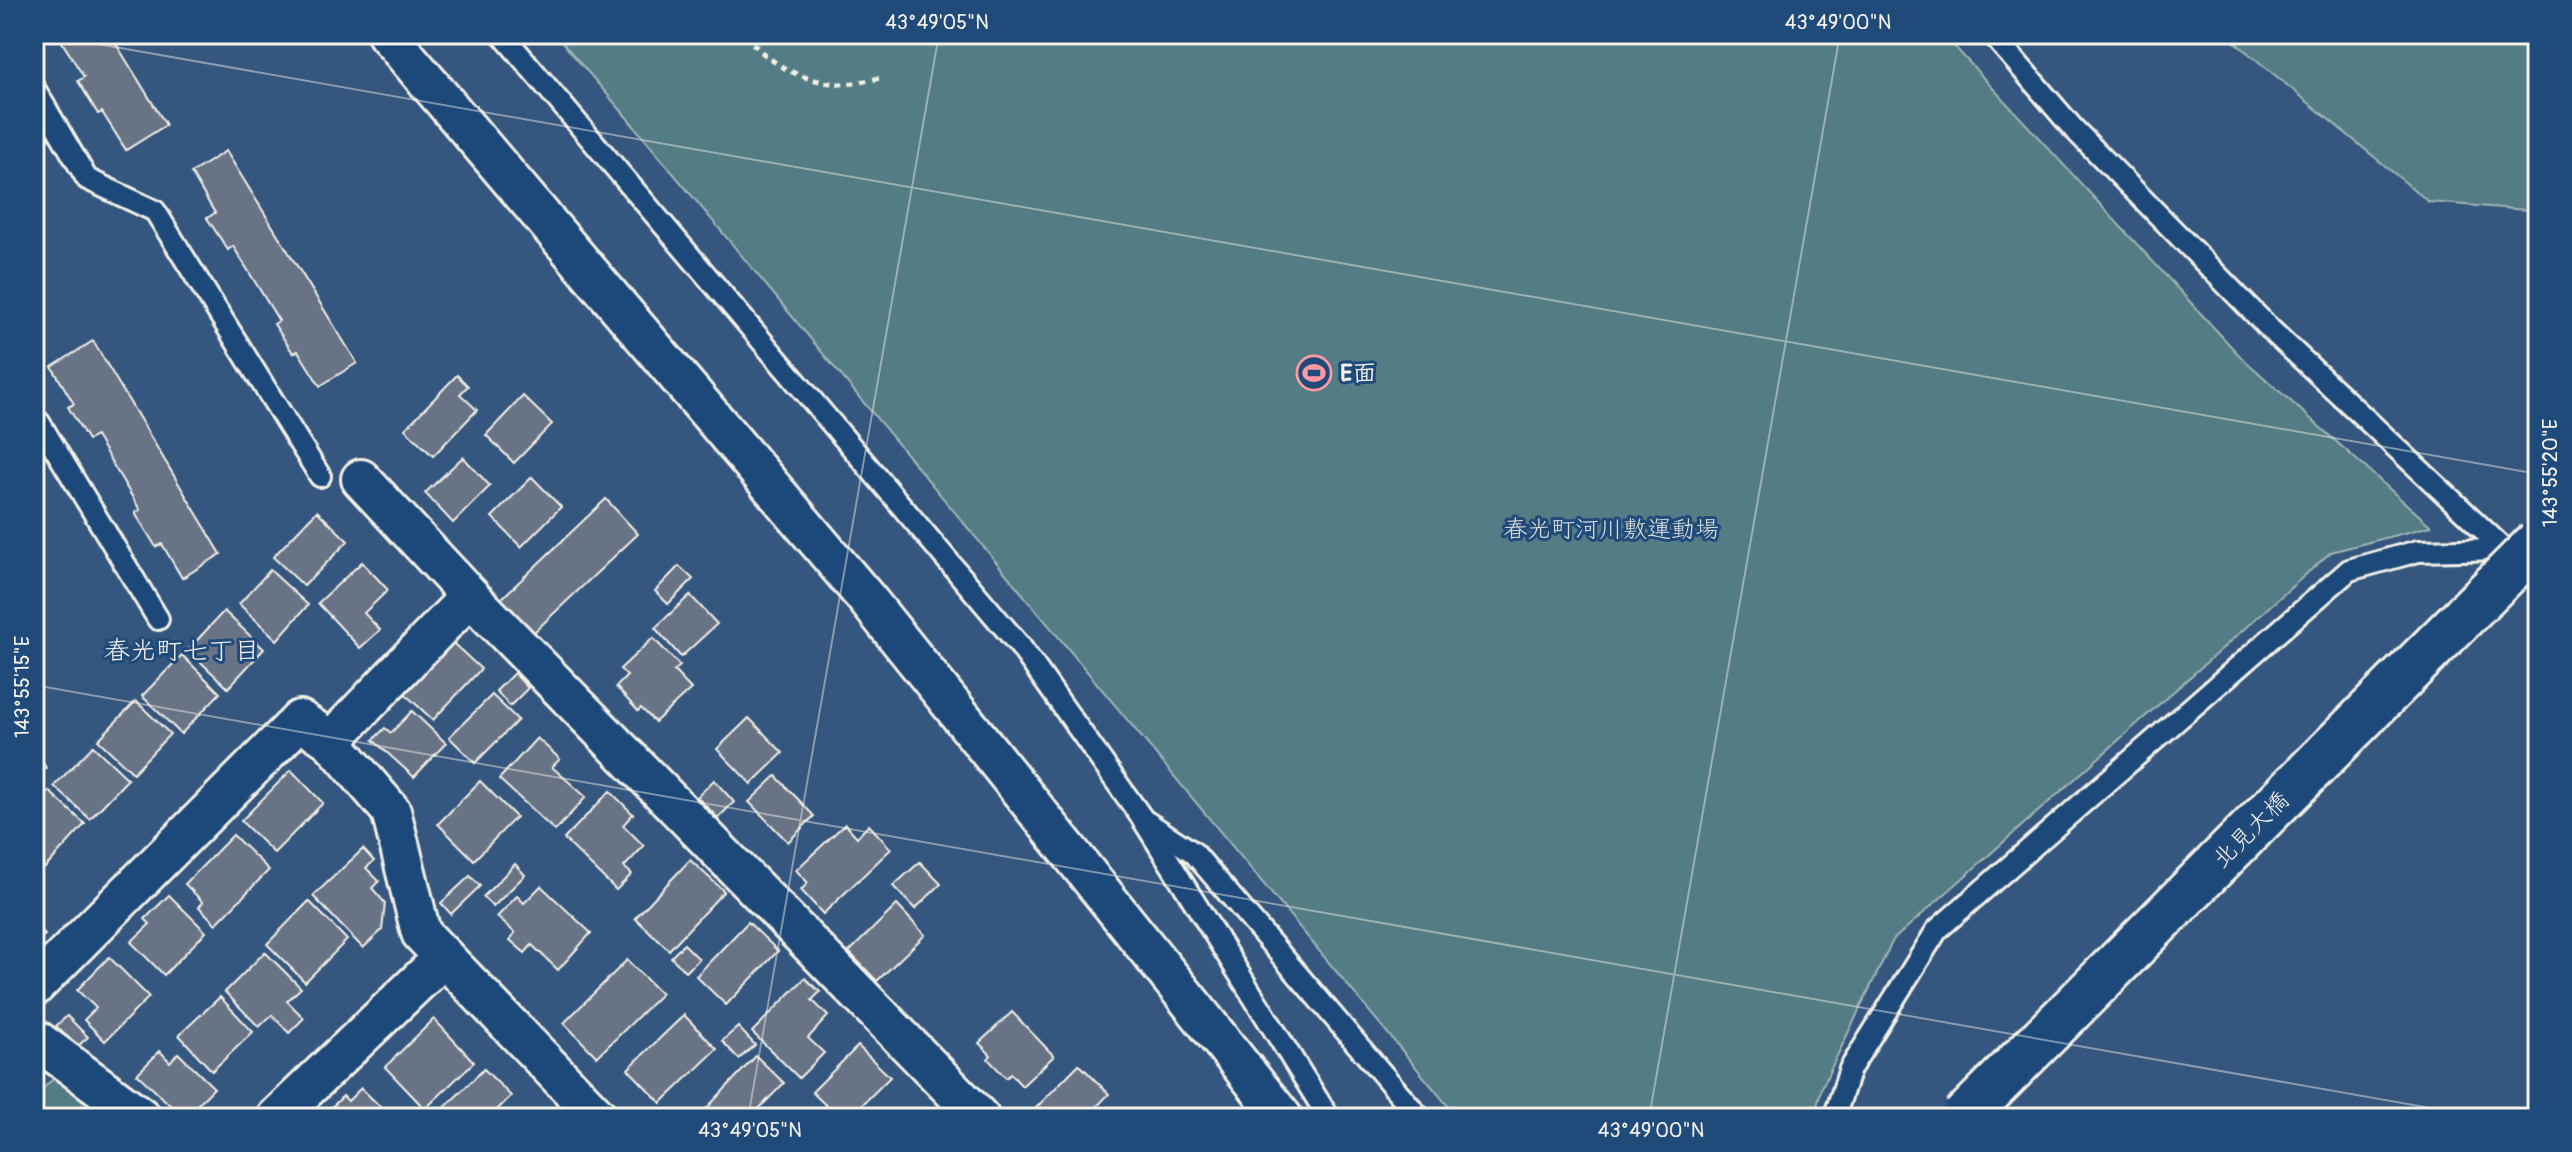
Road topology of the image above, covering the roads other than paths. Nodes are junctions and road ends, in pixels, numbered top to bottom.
1 (387, 34) edge
2 (502, 34) edge
3 (1992, 34) edge
4 (34, 88) edge
5 (34, 420) edge
6 (320, 476) dead end
7 (361, 479) dead end
8 (2521, 545) edge
9 (2538, 581) edge
10 (470, 596) junction
11 (158, 619) dead end
12 (331, 741) junction
13 (1142, 818) junction
14 (444, 957) junction
15 (34, 987) edge
16 (34, 1038) edge
17 (142, 1118) edge
18 (276, 1118) edge
19 (599, 1118) edge
20 (980, 1118) edge
21 (1283, 1118) edge
22 (1329, 1118) edge
23 (1420, 1118) edge
24 (1834, 1118) edge
25 (1963, 1118) edge

1 - 21 street
2 - 13 lane
3 - 8 lane
4 - 6 lane
5 - 11 lane
7 - 10 street
8 - 9 lane
8 - 24 lane
8 - 25 street, 北見大橋, bridge
10 - 12 street
10 - 20 street
12 - 14 street
12 - 15 street
13 - 22 lane
13 - 23 lane
14 - 18 street
14 - 19 street
16 - 17 street

